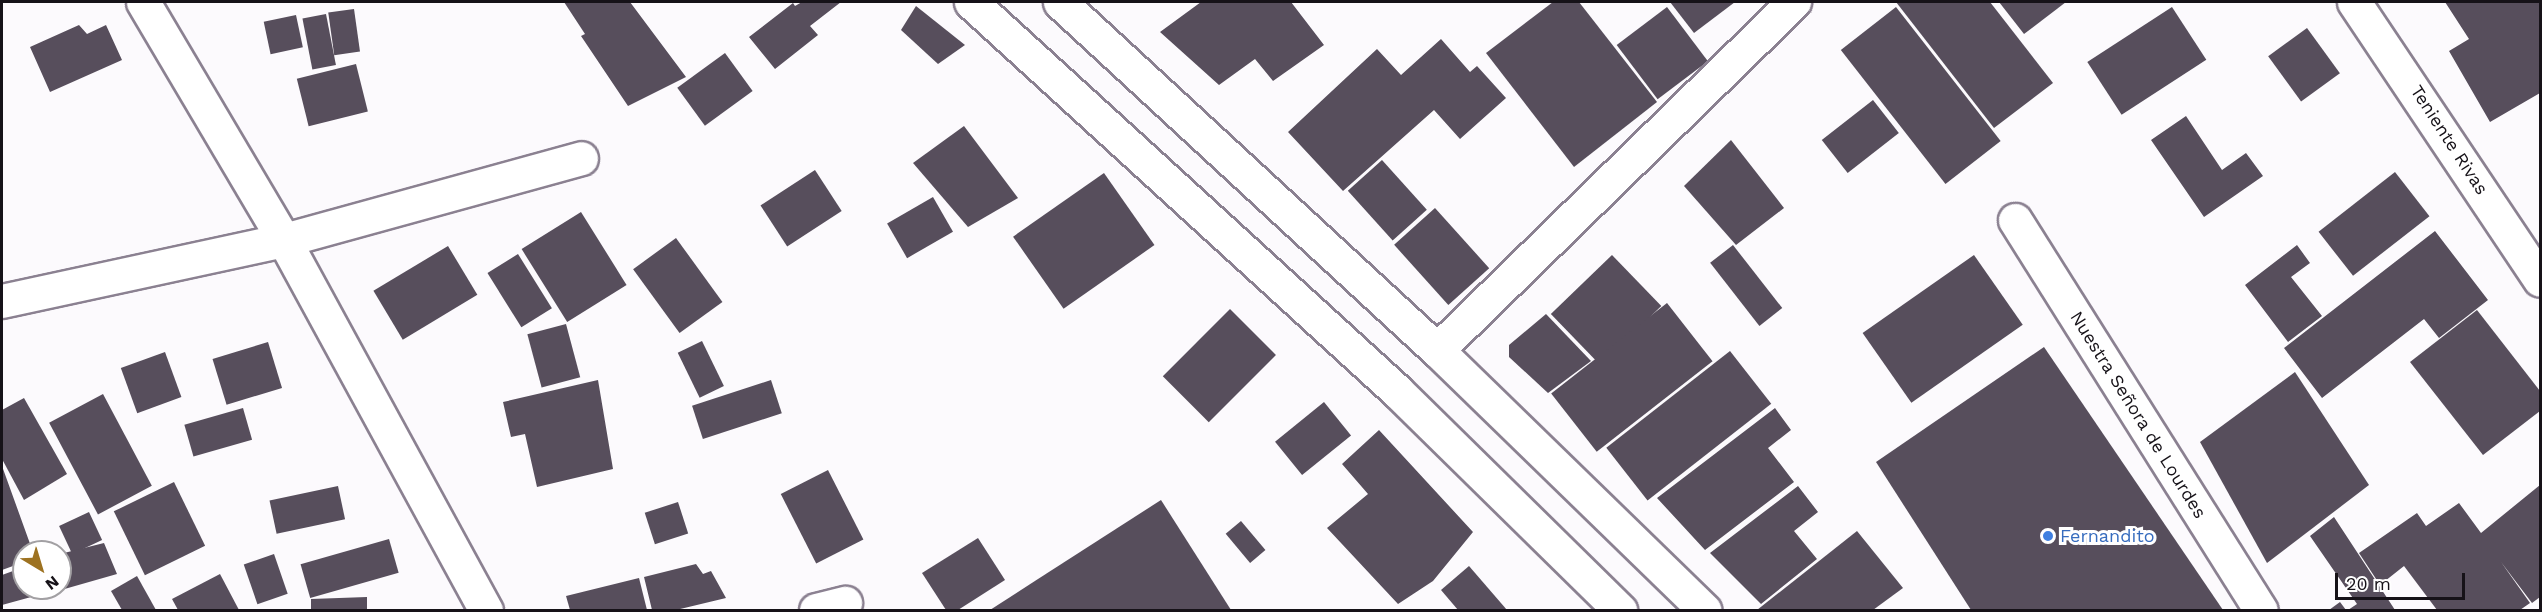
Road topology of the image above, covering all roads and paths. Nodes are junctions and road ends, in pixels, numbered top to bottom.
1 (143, 2) edge
2 (971, 2) edge
3 (1060, 2) edge
4 (1794, 2) edge
5 (2354, 2) edge
6 (581, 158) dead end
7 (2015, 220) dead end
8 (284, 240) junction
9 (2541, 280) edge
10 (2, 301) edge
11 (1437, 350) junction
12 (486, 610) edge
13 (1620, 610) edge
14 (1704, 610) edge
15 (2260, 610) edge

1 - 8 main road
2 - 13 main road
3 - 11 main road
4 - 11 main road
5 - 9 main road, Teniente Rivas
6 - 8 main road
7 - 15 main road, Nuestra Señora de Lourdes
8 - 10 main road
8 - 12 main road
11 - 14 main road

